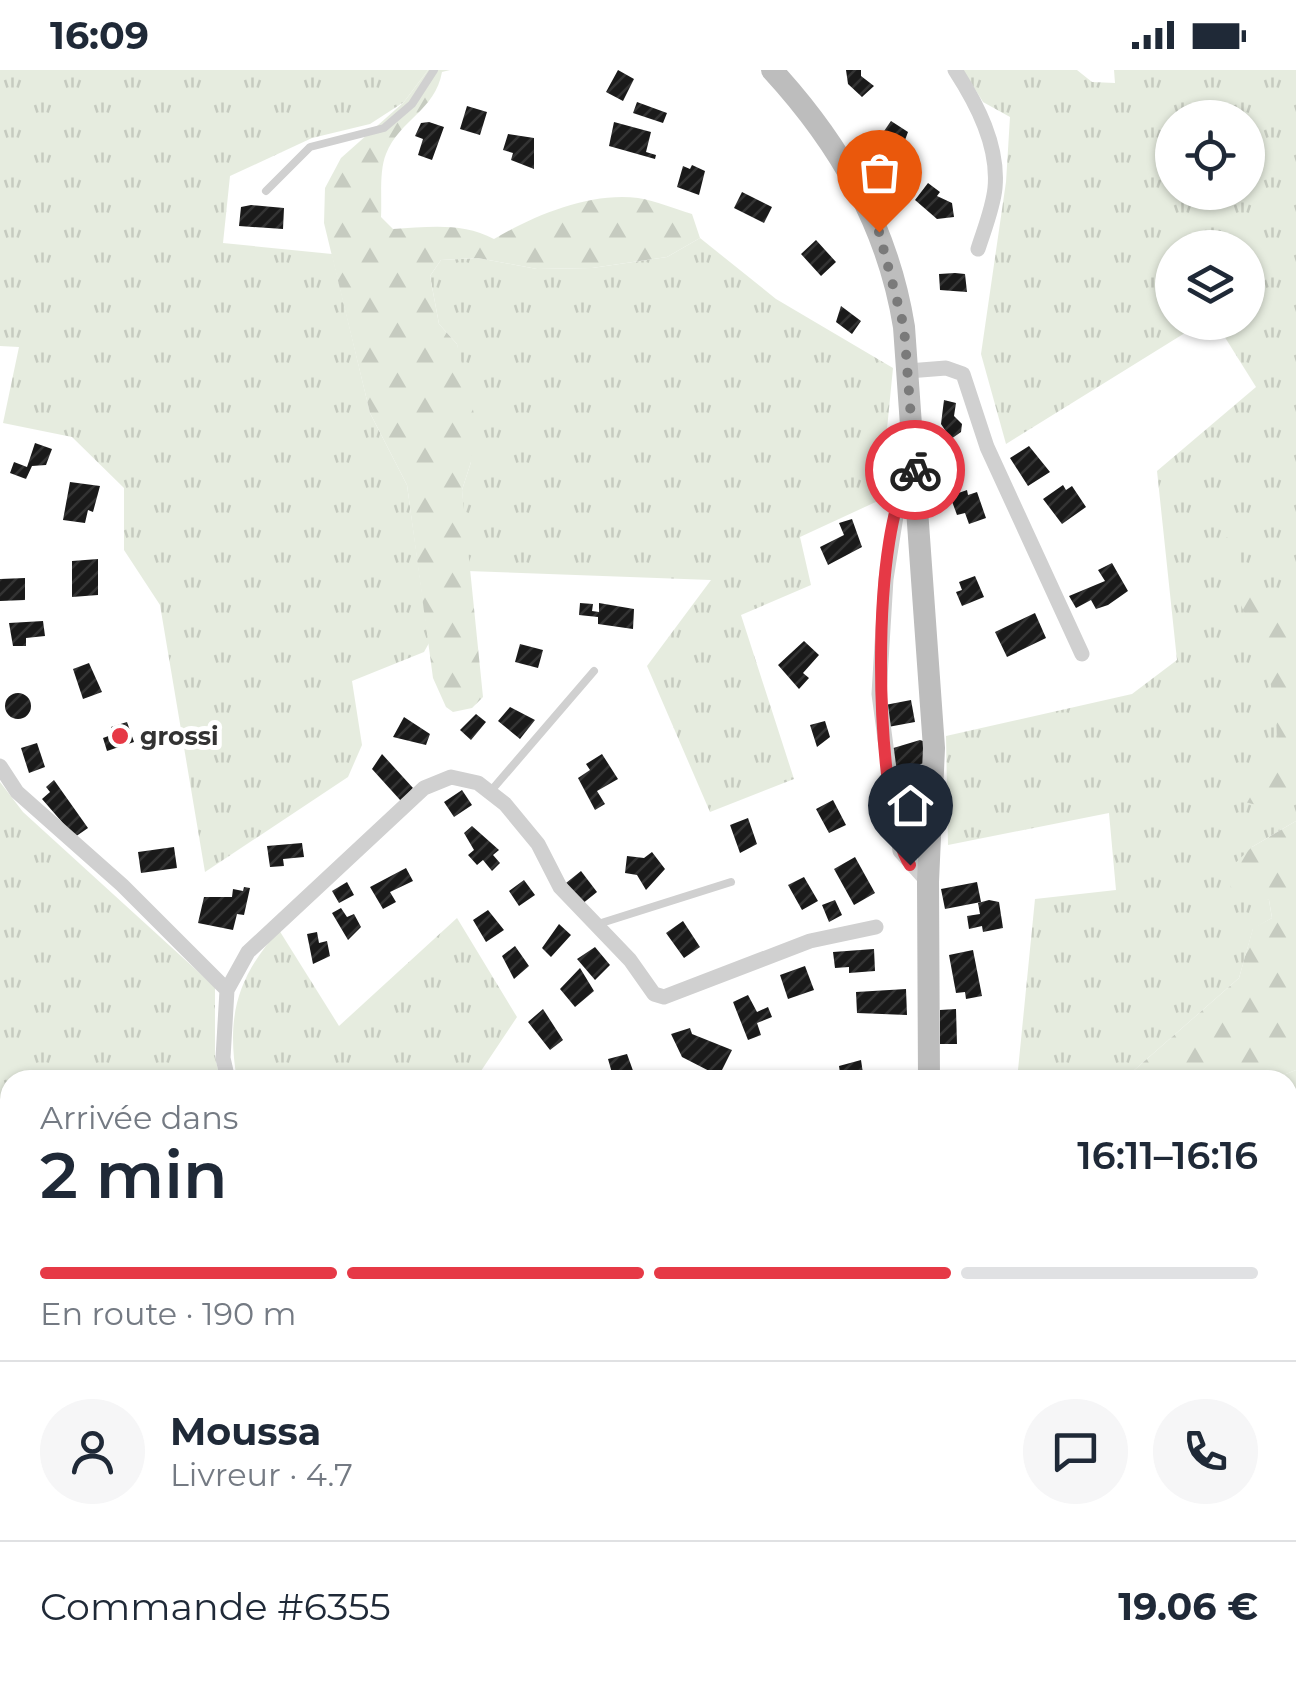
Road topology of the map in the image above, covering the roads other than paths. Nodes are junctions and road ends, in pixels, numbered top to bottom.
1 (434, 70) edge
2 (772, 70) edge
3 (955, 70) edge
4 (266, 190) dead end
5 (978, 249) dead end
6 (908, 372) junction
7 (915, 470) junction
8 (1082, 654) dead end
9 (594, 671) dead end
10 (0, 766) edge
11 (490, 792) junction
12 (731, 882) dead end
13 (928, 882) junction
14 (595, 925) junction
15 (876, 927) dead end
16 (228, 990) junction
17 (226, 1070) edge
18 (930, 1070) edge

1 - 4 lane
2 - 6 street
3 - 5 street
6 - 7 street
6 - 8 street
7 - 13 street
7 - 13 street
9 - 11 lane
10 - 16 street
11 - 14 street
11 - 16 street
12 - 14 lane
13 - 18 street
14 - 15 street
16 - 17 street

